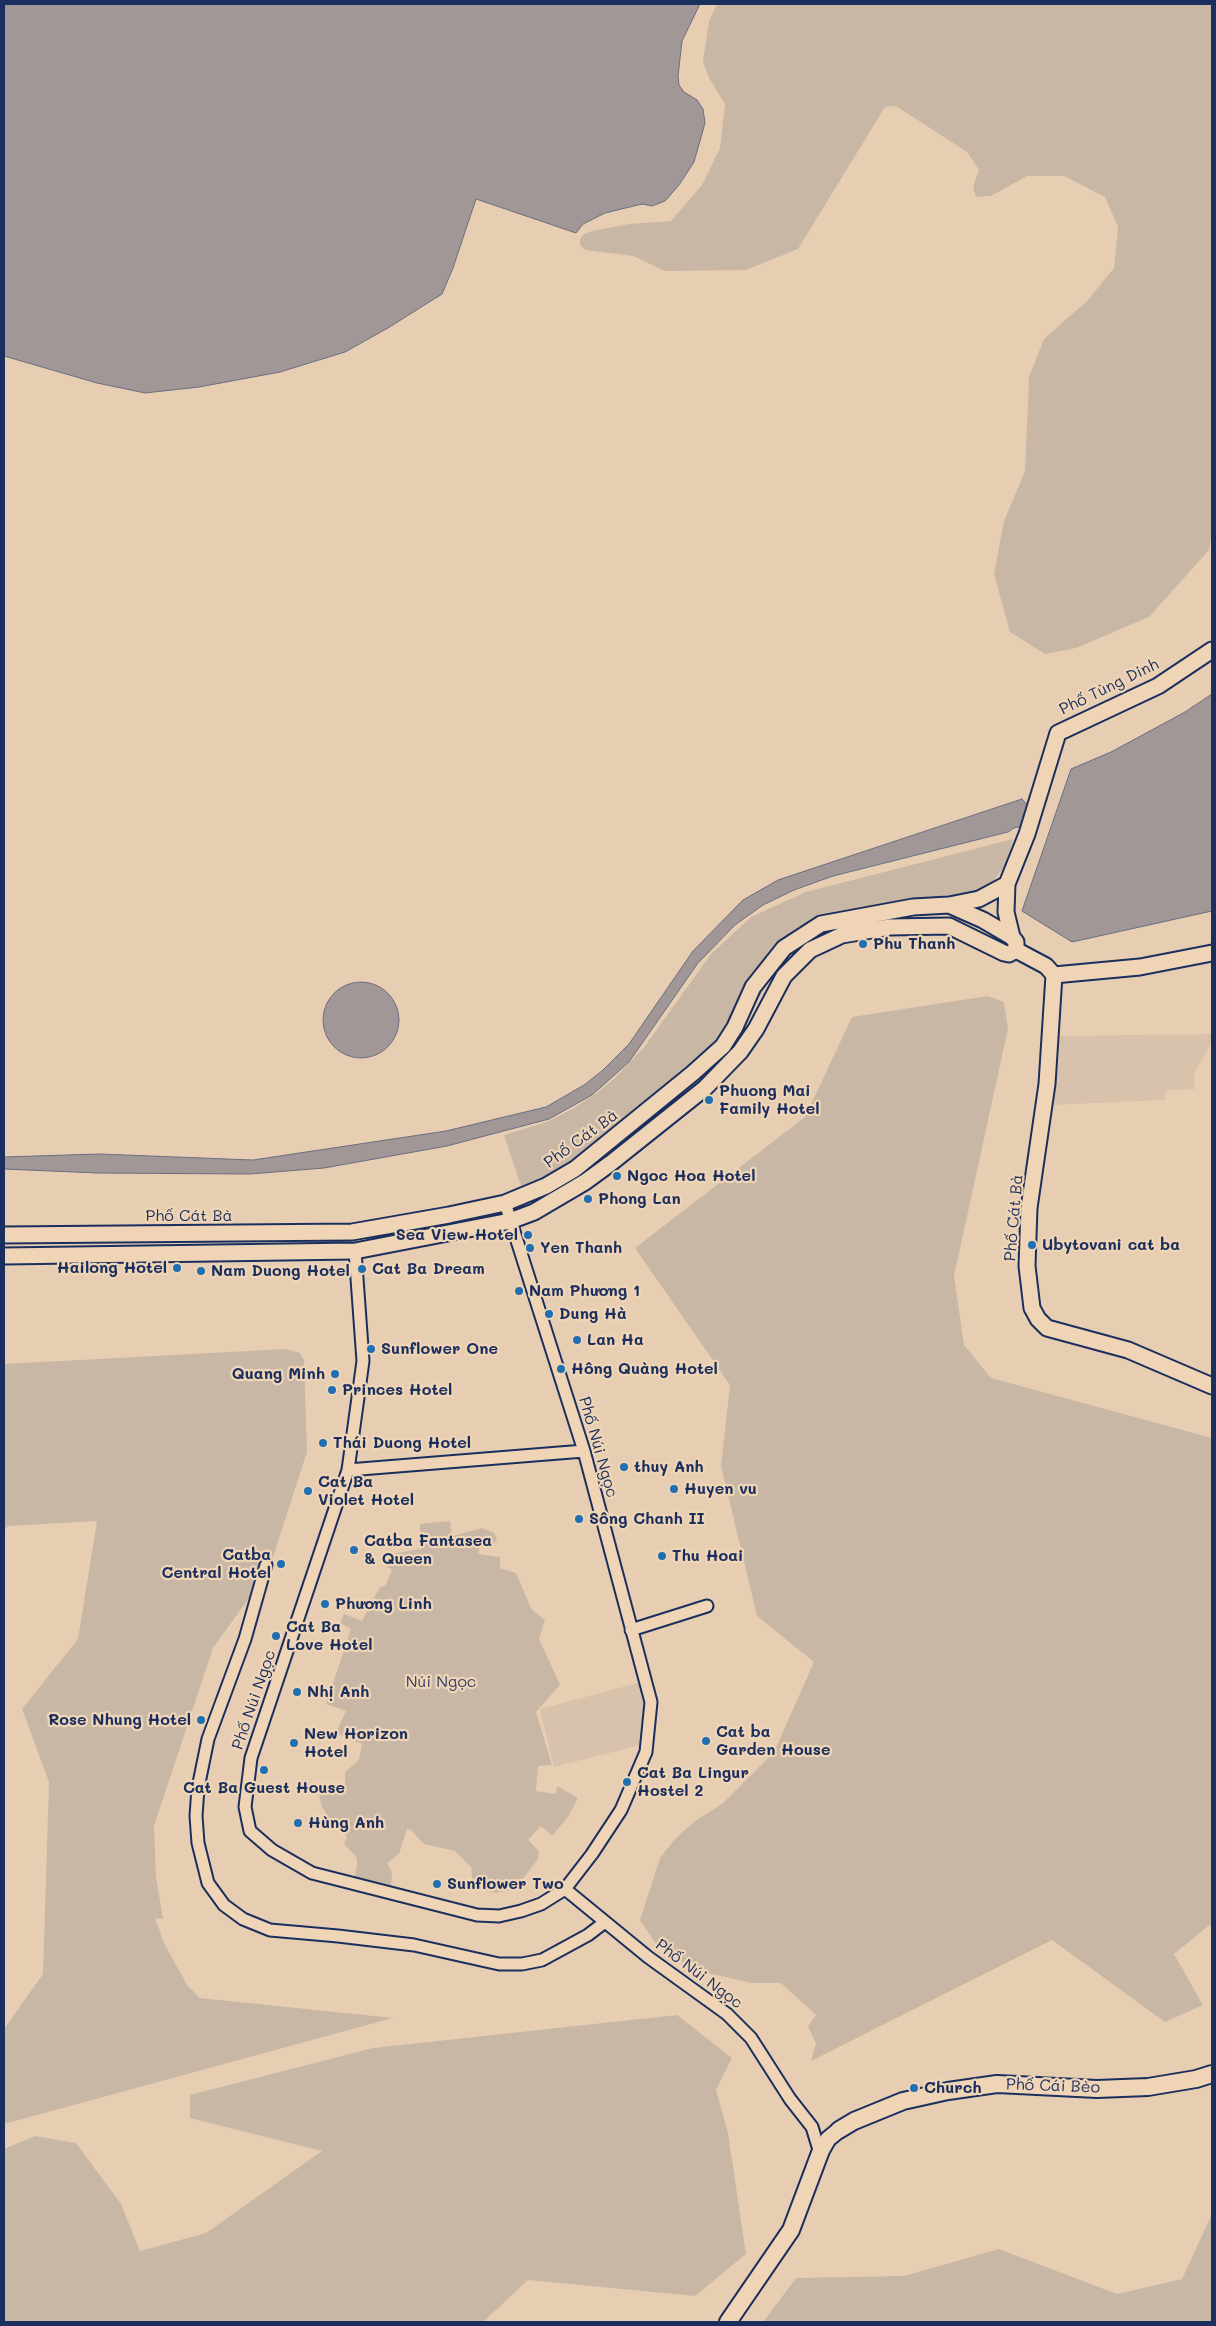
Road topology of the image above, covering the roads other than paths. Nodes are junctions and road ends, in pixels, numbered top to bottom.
1 (1212, 650) edge
2 (1007, 884) junction
3 (949, 905) junction
4 (949, 926) junction
5 (801, 935) junction
6 (1014, 943) junction
7 (810, 950) junction
8 (1212, 953) edge
9 (1054, 975) junction
10 (678, 1086) junction
11 (689, 1100) junction
12 (505, 1203) junction
13 (510, 1221) junction
14 (352, 1232) junction
15 (134, 1234) junction
16 (4, 1235) edge
17 (355, 1251) junction
18 (133, 1253) junction
19 (4, 1256) edge
20 (1212, 1386) edge
21 (584, 1451) junction
22 (348, 1470) junction
23 (266, 1565) dead end
24 (707, 1606) dead end
25 (631, 1630) junction
26 (565, 1889) junction
27 (605, 1922) junction
28 (1212, 2074) edge
29 (812, 2127) junction
30 (839, 2130) junction
31 (820, 2153) junction
32 (728, 2322) edge

1 - 2 main road, Phố Tùng Dinh
2 - 3 main road
2 - 6 main road, Phố Tùng Dinh
3 - 4 main road
3 - 5 main road, Phố Cát Bà
3 - 6 main road, Phố Cát Bà
4 - 6 main road, Phố Cát Bà
4 - 7 main road, Phố Cát Bà
5 - 7 main road
5 - 10 main road, Phố Cát Bà
6 - 9 main road, Phố Cát Bà
7 - 11 main road, Phố Cát Bà
8 - 9 main road
9 - 20 main road, Phố Cát Bà
10 - 11 main road
10 - 12 main road, Phố Cát Bà
11 - 13 main road, Phố Cát Bà
12 - 13 street, Phố Núi Ngọc
12 - 14 main road, Phố Cát Bà
13 - 17 main road, Phố Cát Bà
13 - 21 street, Phố Núi Ngọc
14 - 15 main road, Phố Cát Bà
14 - 17 main road
15 - 16 main road, Phố Cát Bà
15 - 18 main road
17 - 18 main road, Phố Cát Bà
17 - 22 street, Phố Núi Ngọc
18 - 19 main road, Phố Cát Bà
21 - 22 street
21 - 25 street, Phố Núi Ngọc
22 - 26 street, Phố Núi Ngọc
23 - 27 street
24 - 25 street
25 - 26 street, Phố Núi Ngọc
26 - 27 street, Phố Núi Ngọc
27 - 29 street, Phố Núi Ngọc
28 - 30 main road, Phố Cái Bèo
29 - 30 street
29 - 31 street
30 - 31 main road, Phố Cái Bèo
31 - 32 main road, Phố Cái Bèo

